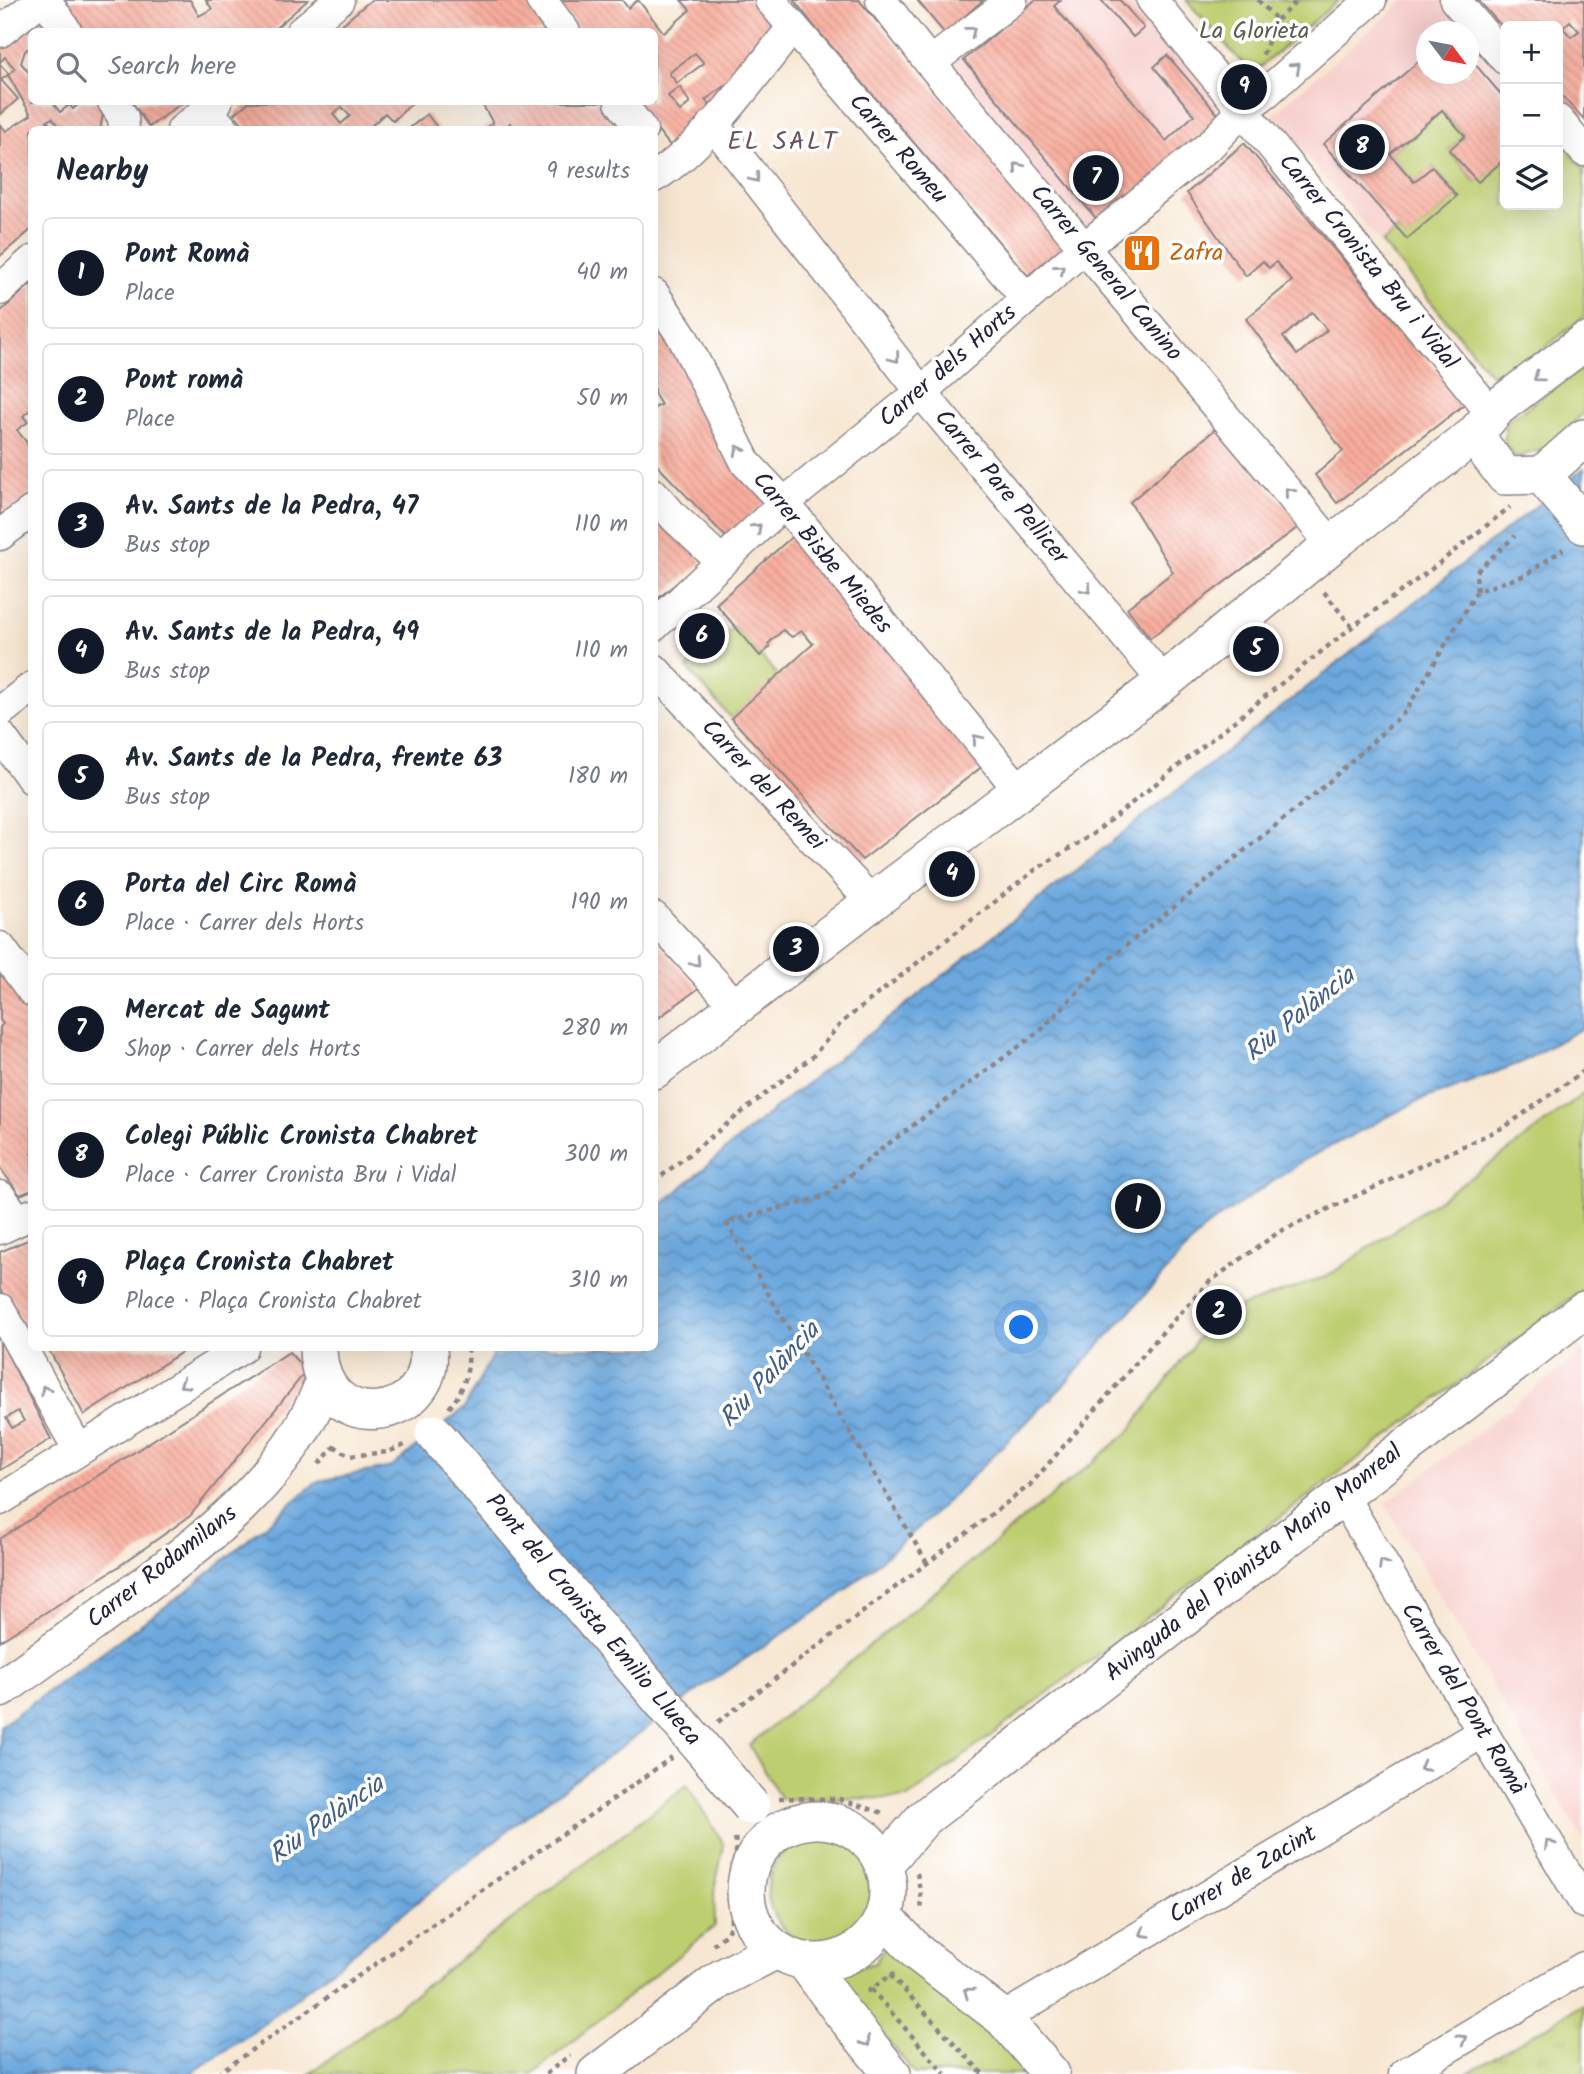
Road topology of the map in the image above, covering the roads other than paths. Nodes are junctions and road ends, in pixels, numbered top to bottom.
1 (43, 0) edge
2 (339, 0) edge
3 (541, 0) edge
4 (770, 0) edge
5 (881, 0) edge
6 (1012, 0) edge
7 (1152, 0) edge
8 (1371, 0) edge
9 (1455, 0) edge
10 (793, 27) junction
11 (63, 28) edge
12 (306, 28) edge
13 (562, 28) edge
14 (0, 32) edge
15 (1500, 53) edge
16 (930, 63) junction
17 (1235, 100) junction
18 (115, 105) edge
19 (622, 105) edge
20 (216, 114) edge
21 (713, 124) junction
22 (124, 126) edge
23 (190, 126) edge
24 (639, 126) edge
25 (1563, 126) edge
26 (1584, 151) edge
27 (660, 163) edge
28 (1085, 247) junction
29 (28, 265) edge
30 (0, 290) edge
31 (1026, 298) junction
32 (658, 300) edge
33 (1584, 342) edge
34 (921, 392) junction
35 (1483, 424) junction
36 (1584, 439) edge
37 (1549, 483) junction
38 (658, 499) edge
39 (783, 503) junction
40 (28, 514) edge
41 (0, 535) edge
42 (1574, 536) edge
43 (1332, 545) junction
44 (721, 561) junction
45 (658, 622) edge
46 (658, 673) edge
47 (1164, 682) junction
48 (28, 690) edge
49 (0, 712) edge
50 (0, 735) edge
51 (28, 774) edge
52 (1020, 791) junction
53 (872, 902) junction
54 (658, 922) edge
55 (0, 947) edge
56 (28, 986) edge
57 (737, 1007) junction
58 (658, 1067) edge
59 (0, 1196) edge
60 (17, 1221) edge
61 (0, 1309) edge
62 (1584, 1310) edge
63 (237, 1351) edge
64 (425, 1364) edge
65 (328, 1377) edge
66 (387, 1409) junction
67 (422, 1438) junction
68 (78, 1449) junction
69 (1342, 1495) junction
70 (0, 1500) edge
71 (0, 1689) edge
72 (1483, 1732) junction
73 (741, 1814) junction
74 (924, 1818) junction
75 (796, 1822) junction
76 (874, 1824) junction
77 (756, 1854) junction
78 (900, 1867) junction
79 (1584, 1903) edge
80 (748, 1913) junction
81 (884, 1917) junction
82 (791, 1956) junction
83 (713, 1965) junction
84 (1584, 1967) edge
85 (1003, 2018) junction
86 (587, 2062) edge
87 (892, 2074) edge
88 (1051, 2074) edge
89 (1404, 2074) edge

1 - 11 street
1 - 14 street
2 - 12 street
3 - 13 street
4 - 10 street, Carrer Romeu
5 - 16 street, Carrer General Canino
16 -> 6 street
7 - 17 street, Carrer Cronista Bru i Vidal
17 -> 8 street, Carrer dels Horts
9 - 15 street
10 - 21 street
10 - 31 street, Carrer Romeu
28 -> 16 street, Carrer General Canino
17 - 28 street, Carrer dels Horts
17 - 35 street, Carrer Cronista Bru i Vidal
18 - 22 street
19 - 24 street
20 - 23 street
21 - 27 street
21 -> 34 street, Carrer Pare Pellicer
25 - 26 street
31 -> 28 street, Carrer dels Horts
43 -> 28 street, Carrer General Canino
29 - 30 street
31 - 34 street, Carrer dels Horts
39 -> 32 street, Carrer Bisbe Miedes
33 -> 35 street
34 - 39 street, Carrer dels Horts
34 -> 47 street, Carrer Pare Pellicer
35 - 37 street
35 - 43 street
36 - 37 street
37 - 42 street
38 - 44 street
44 -> 39 street, Carrer dels Horts
52 -> 39 street, Carrer Bisbe Miedes
40 - 41 street
43 - 47 street
44 - 45 street, Carrer dels Horts
46 - 53 street, Carrer del Remei
47 - 52 street
48 - 49 street
50 - 51 street
52 - 53 street
53 - 57 street
54 -> 57 street
55 - 56 street
57 - 58 street
59 - 60 street
68 -> 61 street
62 - 69 street, Avinguda del Pianista Mario Monreal
63 -> 68 street
64 - 66 street
64 - 67 street, Pont del Cronista Emilio Llueca
65 - 66 street, Pont del Cronista Emilio Llueca
65 - 71 street, Carrer Rodamilans
66 - 67 street, Pont del Cronista Emilio Llueca
67 - 73 street, Pont del Cronista Emilio Llueca, bridge
68 - 70 street
72 -> 69 street, Carrer del Pont Romà
69 - 74 street, Avinguda del Pianista Mario Monreal
79 -> 72 street, Carrer del Pont Romà
72 -> 85 street, Carrer de Zacint
73 - 75 street
73 - 77 street
74 - 76 street, Avinguda del Pianista Mario Monreal
74 - 78 street, Avinguda del Pianista Mario Monreal
75 - 76 street
75 - 77 street
76 - 78 street
77 - 80 street
78 - 81 street
80 - 82 street
80 - 83 street
81 - 82 street
85 -> 81 street
82 - 83 street
82 -> 87 street
83 - 86 street
89 -> 84 street
85 - 88 street

